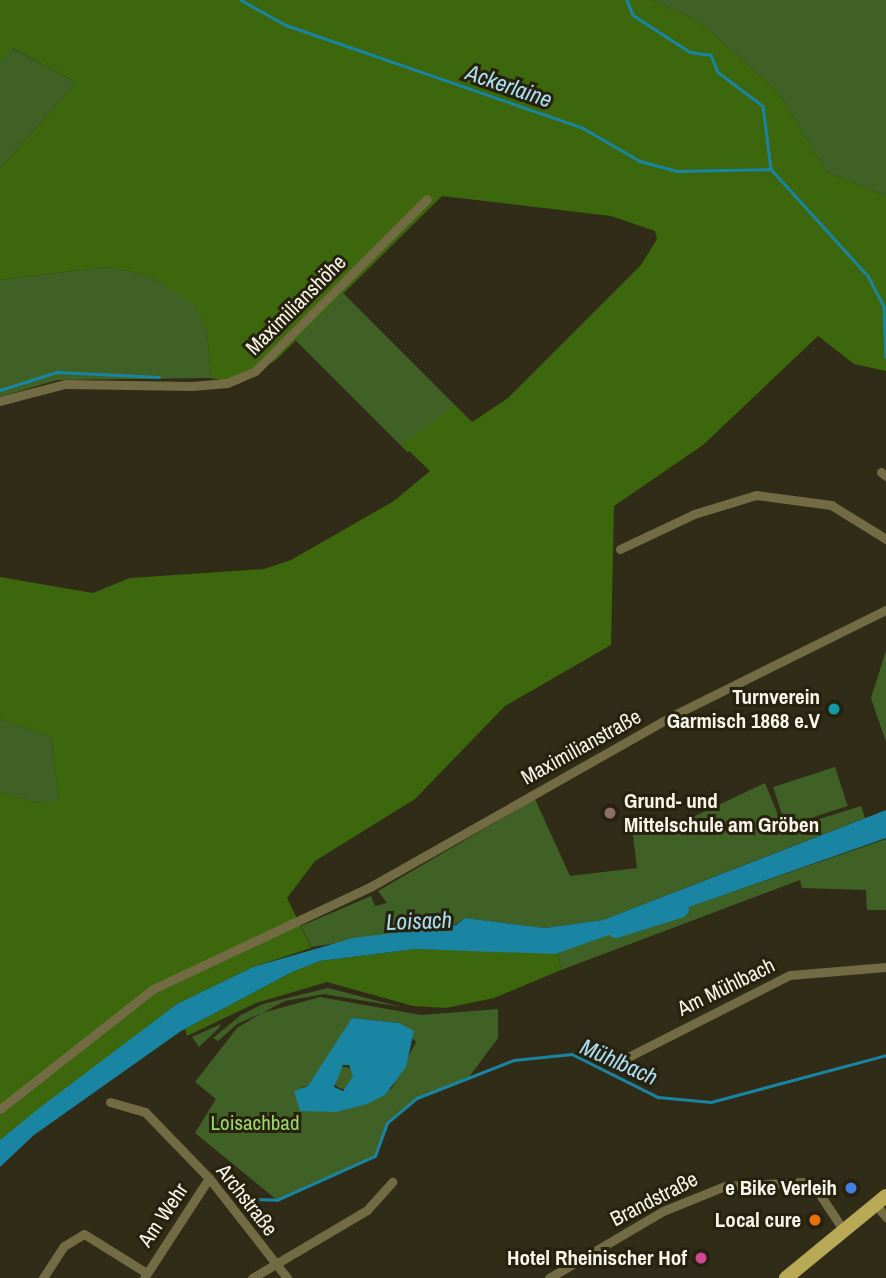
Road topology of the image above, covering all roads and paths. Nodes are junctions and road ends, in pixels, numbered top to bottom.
1 (427, 199) dead end
2 (0, 401) edge
3 (886, 539) edge
4 (621, 549) dead end
5 (886, 610) edge
6 (886, 967) edge
7 (630, 1056) dead end
8 (110, 1102) dead end
9 (0, 1109) edge
10 (209, 1178) junction
11 (392, 1182) dead end
12 (881, 1201) edge
13 (886, 1217) edge
14 (844, 1231) junction
15 (273, 1261) junction
16 (145, 1275) edge
17 (43, 1278) edge
18 (252, 1278) edge
19 (287, 1278) edge
20 (549, 1278) edge
21 (786, 1278) edge

1 - 2 street, Maximilianshöhe
3 - 4 street
5 - 9 street, Maximilianstraße
6 - 7 street, Am Mühlbach
8 - 10 street, Archstraße
10 - 15 street, Archstraße
10 - 16 street, Am Wehr
11 - 15 street
12 - 13 street
12 - 14 main road
14 - 20 street, Brandstraße
14 - 21 main road
15 - 18 street
15 - 19 street, Archstraße
16 - 17 street, Am Wehr

